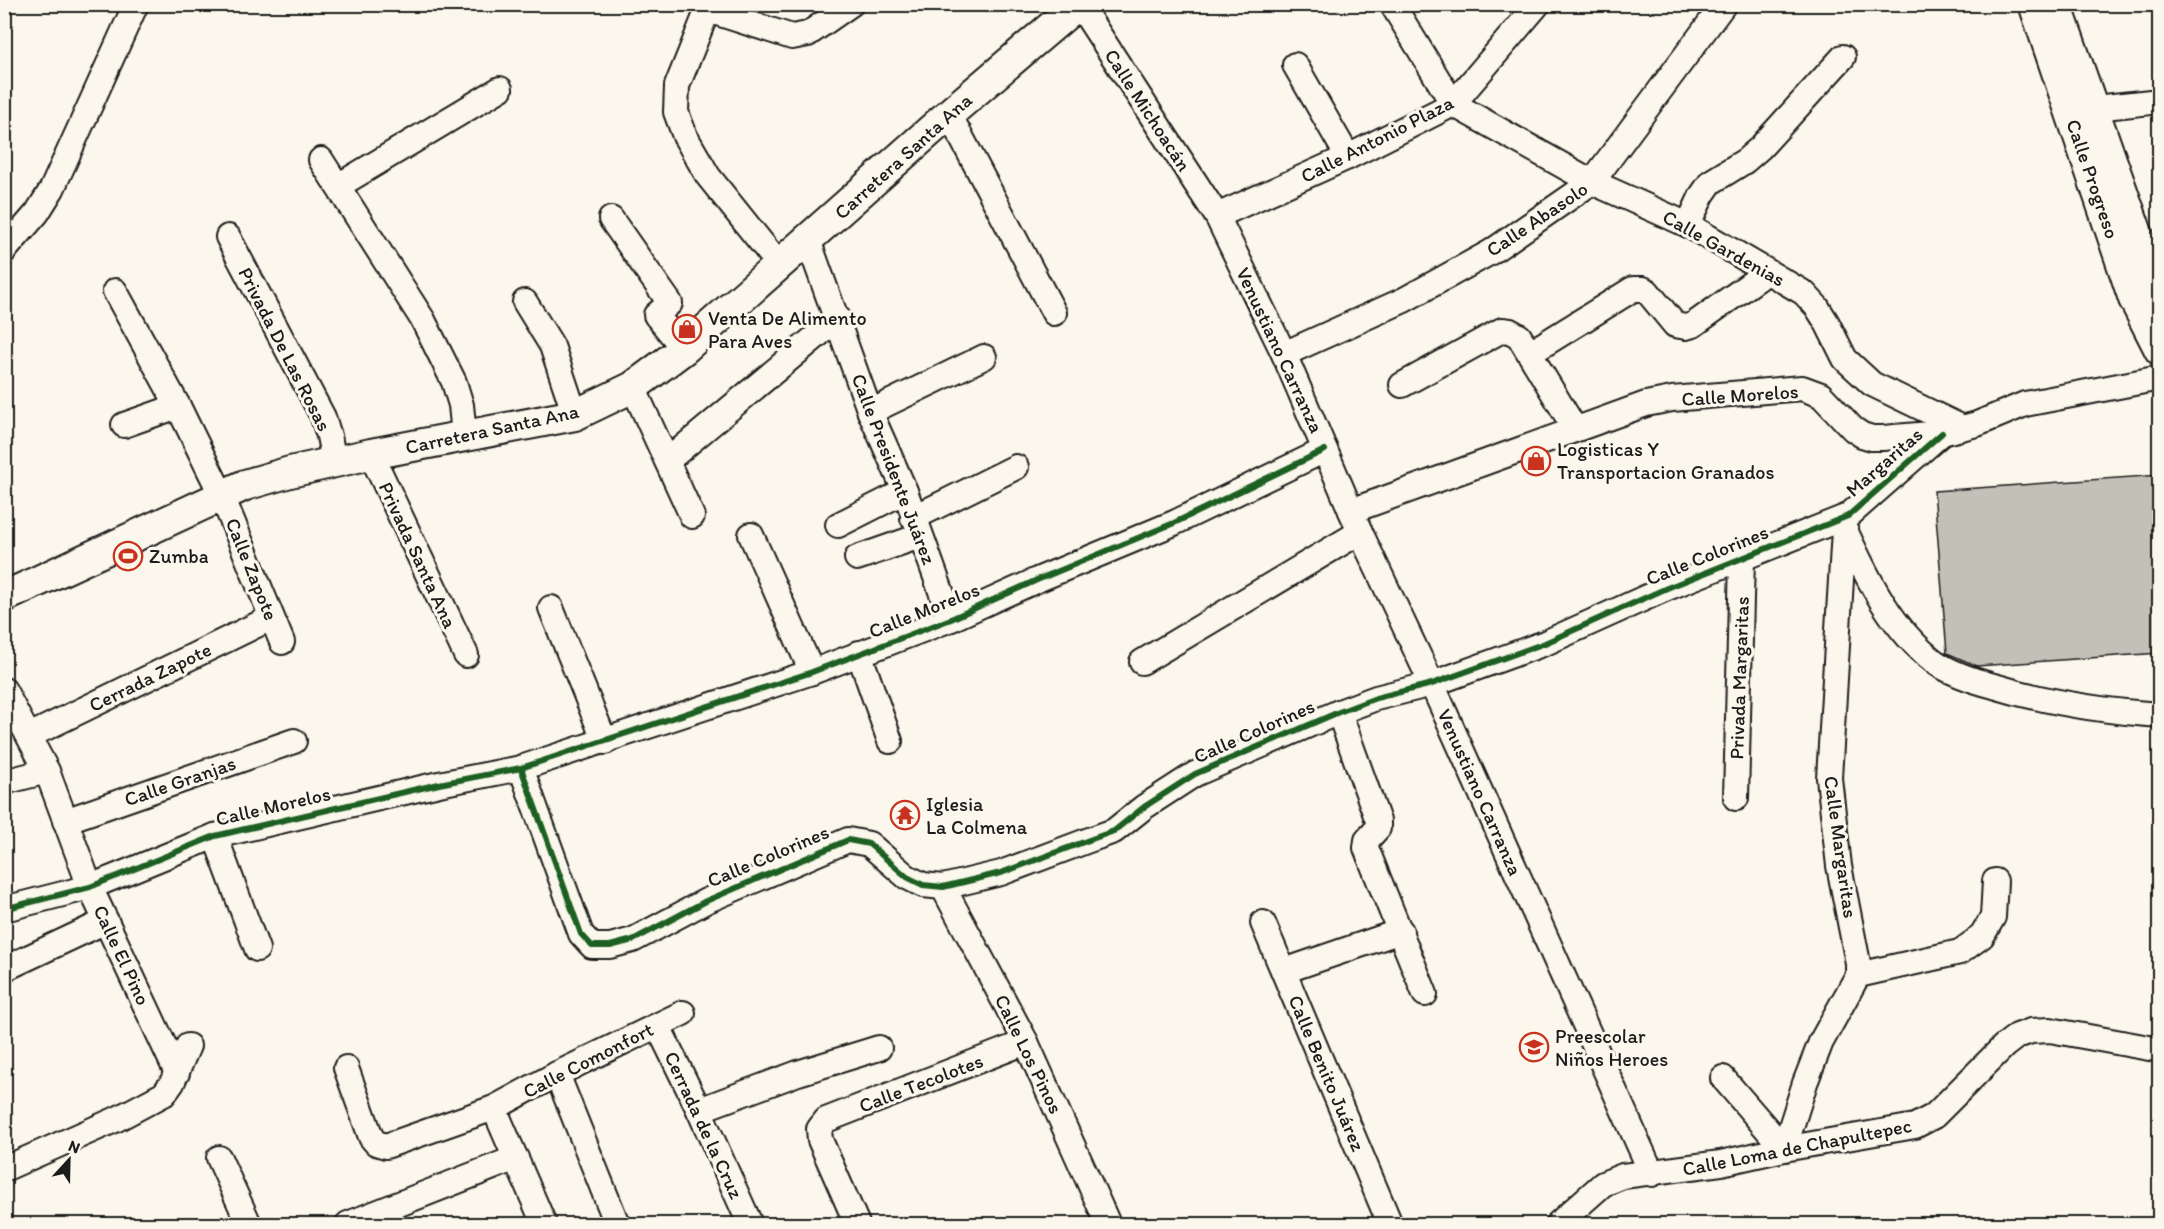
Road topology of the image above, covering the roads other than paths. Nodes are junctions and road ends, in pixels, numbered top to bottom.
1 (136, 4) edge
2 (820, 4) edge
3 (851, 4) edge
4 (1079, 4) edge
5 (1392, 4) edge
6 (1538, 4) edge
7 (1724, 4) edge
8 (2034, 4) edge
9 (2047, 4) edge
10 (2056, 4) edge
11 (2068, 4) edge
12 (709, 7) edge
13 (808, 34) junction
14 (1843, 57) dead end
15 (1295, 65) dead end
16 (500, 89) dead end
17 (2160, 100) edge
18 (1454, 104) junction
19 (2104, 107) junction
20 (949, 114) junction
21 (1348, 157) junction
22 (321, 160) dead end
23 (1592, 182) junction
24 (338, 186) junction
25 (1217, 216) junction
26 (611, 219) dead end
27 (1688, 225) junction
28 (228, 237) dead end
29 (808, 240) junction
30 (4, 251) edge
31 (2160, 261) edge
32 (780, 266) junction
33 (1767, 272) junction
34 (115, 291) dead end
35 (2160, 291) edge
36 (525, 302) dead end
37 (1054, 312) dead end
38 (838, 318) junction
39 (2153, 338) edge
40 (684, 349) junction
41 (1530, 353) junction
42 (1284, 354) junction
43 (984, 357) dead end
44 (2160, 378) edge
45 (1402, 385) dead end
46 (633, 387) junction
47 (178, 406) junction
48 (870, 412) junction
49 (575, 415) junction
50 (124, 425) dead end
51 (1575, 429) junction
52 (1952, 430) junction
53 (465, 435) junction
54 (1325, 450) junction
55 (371, 454) junction
56 (667, 461) junction
57 (334, 462) junction
58 (1016, 467) dead end
59 (905, 491) junction
60 (222, 496) junction
61 (692, 516) dead end
62 (1355, 521) junction
63 (1846, 523) junction
64 (838, 525) dead end
65 (916, 527) junction
66 (751, 535) dead end
67 (857, 558) dead end
68 (1743, 559) junction
69 (4, 597) edge
70 (551, 608) dead end
71 (271, 618) junction
72 (951, 619) junction
73 (282, 642) dead end
74 (859, 653) junction
75 (466, 655) dead end
76 (1142, 662) dead end
77 (812, 672) junction
78 (1432, 684) junction
79 (6, 695) edge
80 (1339, 712) junction
81 (2160, 715) edge
82 (29, 736) junction
83 (294, 741) dead end
84 (890, 741) dead end
85 (605, 742) junction
86 (521, 768) junction
87 (46, 771) junction
88 (4, 782) edge
89 (1736, 798) dead end
90 (65, 821) junction
91 (215, 836) junction
92 (1995, 881) dead end
93 (90, 887) junction
94 (943, 887) junction
95 (4, 909) edge
96 (106, 921) junction
97 (1263, 923) dead end
98 (1401, 931) junction
99 (257, 949) dead end
100 (4, 969) edge
101 (1284, 971) junction
102 (1858, 975) junction
103 (1425, 994) dead end
104 (683, 1013) dead end
105 (658, 1026) junction
106 (1026, 1042) junction
107 (188, 1046) dead end
108 (879, 1048) dead end
109 (2160, 1050) edge
110 (346, 1068) dead end
111 (177, 1073) junction
112 (557, 1074) junction
113 (1723, 1078) dead end
114 (494, 1108) junction
115 (699, 1110) junction
116 (1784, 1149) junction
117 (219, 1158) dead end
118 (516, 1158) junction
119 (4, 1169) edge
120 (1652, 1174) junction
121 (249, 1224) edge
122 (348, 1224) edge
123 (544, 1224) edge
124 (617, 1224) edge
125 (750, 1224) edge
126 (857, 1224) edge
127 (1108, 1224) edge
128 (1390, 1224) edge
129 (1558, 1224) edge

1 - 30 street
2 - 13 street
3 - 13 street
4 - 20 main road, Carretera Santa Ana
4 - 25 street, Calle Michoacán
5 - 18 street
6 - 18 street, Calle Antonio Plaza
7 - 23 street, Calle Abasolo
8 - 39 main road, Calle Progreso
9 - 39 main road
10 - 35 main road
11 - 19 main road, Calle Progreso
12 - 13 street
12 - 32 street
14 - 27 street
15 - 21 street
16 - 24 street
17 - 19 street
18 - 21 street, Calle Antonio Plaza
18 - 23 street, Calle Gardenias
19 - 31 main road, Calle Progreso
20 - 29 main road, Carretera Santa Ana
20 - 37 street
21 - 25 street, Calle Antonio Plaza
22 - 24 street
23 - 27 street, Calle Gardenias
23 - 42 street, Calle Abasolo
24 - 53 street
25 - 42 street, Venustiano Carranza
26 - 40 street
27 - 33 street, Calle Gardenias
28 - 57 street, Privada De Las Rosas
29 - 32 main road, Carretera Santa Ana
29 - 38 street, Calle Presidente Juárez
32 - 40 main road, Carretera Santa Ana
33 - 41 street
33 - 52 street, Calle Gardenias
34 - 47 street, Calle Zapote
36 - 49 street
38 - 48 street, Calle Presidente Juárez
38 - 56 street
40 - 46 main road, Carretera Santa Ana
41 - 45 street
41 - 51 street
42 - 54 street, Venustiano Carranza
43 - 48 street
44 - 52 street, Calle Morelos
46 - 49 main road, Carretera Santa Ana
46 - 56 street
47 - 50 street
47 - 60 street, Calle Zapote
48 - 59 street, Calle Presidente Juárez
49 - 53 main road, Carretera Santa Ana
51 - 52 street, Calle Morelos
51 - 62 street, Calle Morelos
52 - 63 street, Margaritas
53 - 55 main road, Carretera Santa Ana
54 - 62 street, Venustiano Carranza
54 - 72 street, Calle Morelos
55 - 57 main road, Carretera Santa Ana
55 - 75 street, Privada Santa Ana
56 - 61 street
57 - 60 main road, Carretera Santa Ana
58 - 65 street
59 - 64 street
59 - 65 street, Calle Presidente Juárez
60 - 69 main road, Carretera Santa Ana
60 - 71 street, Calle Zapote
62 - 76 street, Calle Morelos
62 - 78 street, Venustiano Carranza
63 - 68 street, Calle Colorines
63 - 81 street
63 - 102 street, Calle Margaritas
65 - 67 street
65 - 72 street, Calle Presidente Juárez
66 - 77 street
68 - 78 street, Calle Colorines
68 - 89 street, Privada Margaritas
70 - 85 street
71 - 73 street, Calle Zapote
71 - 82 street, Cerrada Zapote
72 - 74 street, Calle Morelos
74 - 77 street, Calle Morelos
74 - 84 street
77 - 85 street, Calle Morelos
78 - 80 street, Calle Colorines
78 - 120 street, Venustiano Carranza
79 - 82 street, Calle El Pino
80 - 94 street, Calle Colorines
80 - 98 street
82 - 87 street, Calle El Pino
83 - 90 street, Calle Granjas
85 - 86 street, Calle Morelos
86 - 91 street, Calle Morelos
86 - 94 street, Calle Colorines
87 - 88 street
87 - 90 street, Calle El Pino
90 - 93 street, Calle El Pino
91 - 93 street, Calle Morelos
91 - 99 street
92 - 102 street
93 - 95 street, Calle Morelos
93 - 96 street, Calle El Pino
94 - 106 street, Calle Los Pinos
96 - 100 street
96 - 111 street, Calle El Pino
97 - 101 street, Calle Benito Juárez
98 - 101 street
98 - 103 street
101 - 128 street, Calle Benito Juárez
102 - 116 street
104 - 105 street, Calle Comonfort
105 - 112 street, Calle Comonfort
105 - 115 street, Cerrada de la Cruz
106 - 126 street, Calle Tecolotes
106 - 127 street, Calle Los Pinos
107 - 111 street
108 - 115 street
109 - 116 street, Calle Loma de Chapultepec
110 - 114 street, Calle Comonfort
111 - 119 street
112 - 114 street, Calle Comonfort
112 - 124 street
113 - 116 street
114 - 118 street
115 - 125 street, Cerrada de la Cruz
116 - 120 street, Calle Loma de Chapultepec
117 - 121 street
118 - 122 street
118 - 123 street
120 - 129 street, Calle Loma de Chapultepec

